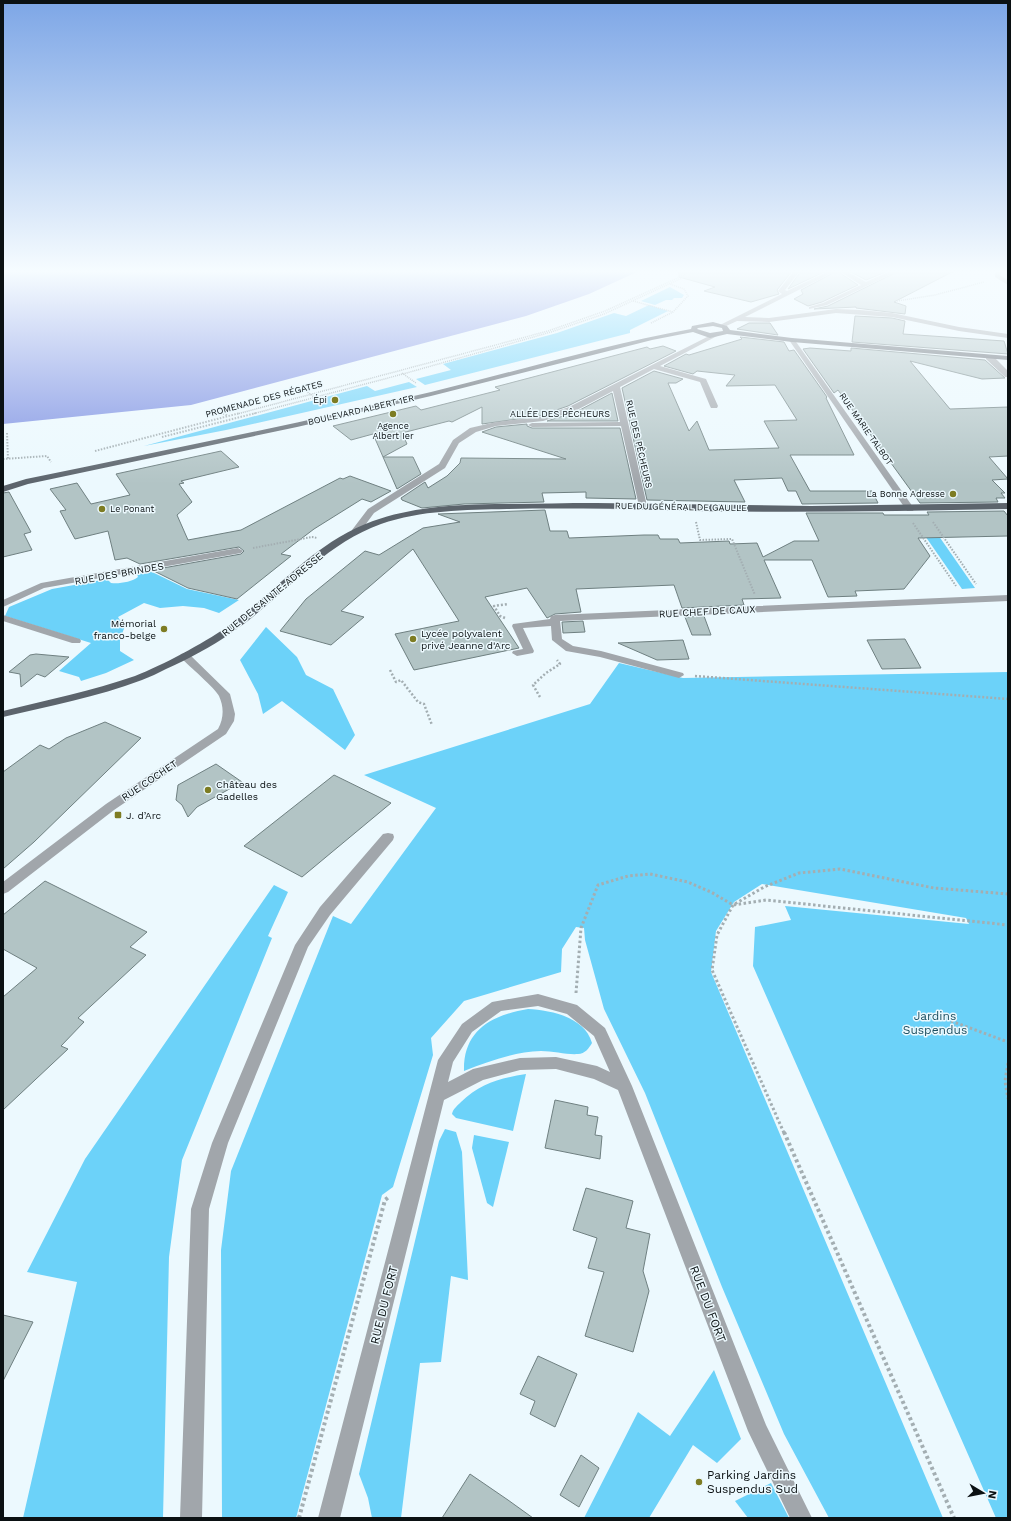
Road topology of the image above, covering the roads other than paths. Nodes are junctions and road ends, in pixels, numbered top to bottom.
1 (636, 342) edge
2 (702, 342) edge
3 (793, 342) edge
4 (815, 342) edge
5 (989, 357) junction
6 (1008, 358) edge
7 (652, 368) junction
8 (1008, 375) edge
9 (683, 379) dead end
10 (616, 386) junction
11 (714, 406) dead end
12 (496, 424) junction
13 (624, 424) junction
14 (26, 482) junction
15 (3, 485) edge
16 (3, 489) edge
17 (643, 506) junction
18 (1008, 506) edge
19 (910, 508) junction
20 (357, 530) junction
21 (238, 551) dead end
22 (1008, 598) edge
23 (3, 604) edge
24 (3, 618) edge
25 (555, 622) junction
26 (76, 641) dead end
27 (516, 653) dead end
28 (185, 656) junction
29 (679, 675) road end
30 (3, 714) edge
31 (388, 837) dead end
32 (3, 889) edge
33 (624, 1086) junction
34 (437, 1096) junction
35 (333, 1517) edge
36 (191, 1518) edge
37 (801, 1518) edge

1 - 14 main road, BOULEVARD ALBERT 1ER
2 - 7 street
3 - 19 street, RUE MARIE TALBOT
4 - 5 main road
5 - 6 main road
5 - 8 street
7 - 9 street
7 - 10 street
7 - 11 street
10 - 12 street
10 - 13 street, RUE DES PÊCHEURS
12 - 13 street, ALLÉE DES PÊCHEURS
12 - 20 street
13 - 17 street, RUE DES PÊCHEURS
14 - 15 main road, BOULEVARD ALBERT 1ER
14 - 16 main road, BOULEVARD ALBERT 1ER
17 - 19 main road, RUE DU GÉNÉRAL DE GAULLE
17 - 20 main road, RUE DU GÉNÉRAL DE GAULLE
18 - 19 main road, RUE DU GÉNÉRAL DE GAULLE
20 - 28 main road, RUE DE SAINTE-ADRESSE
21 - 23 street, RUE DES BRINDES
22 - 25 street, RUE CHEF DE CAUX
24 - 26 street
25 - 27 street
25 - 29 street
28 - 30 main road, RUE DE SAINTE-ADRESSE
28 - 32 street, RUE COCHET
31 - 36 street
33 - 34 street
33 - 34 street, RUE DU FORT
33 - 37 street, RUE DU FORT
34 - 35 street, RUE DU FORT

